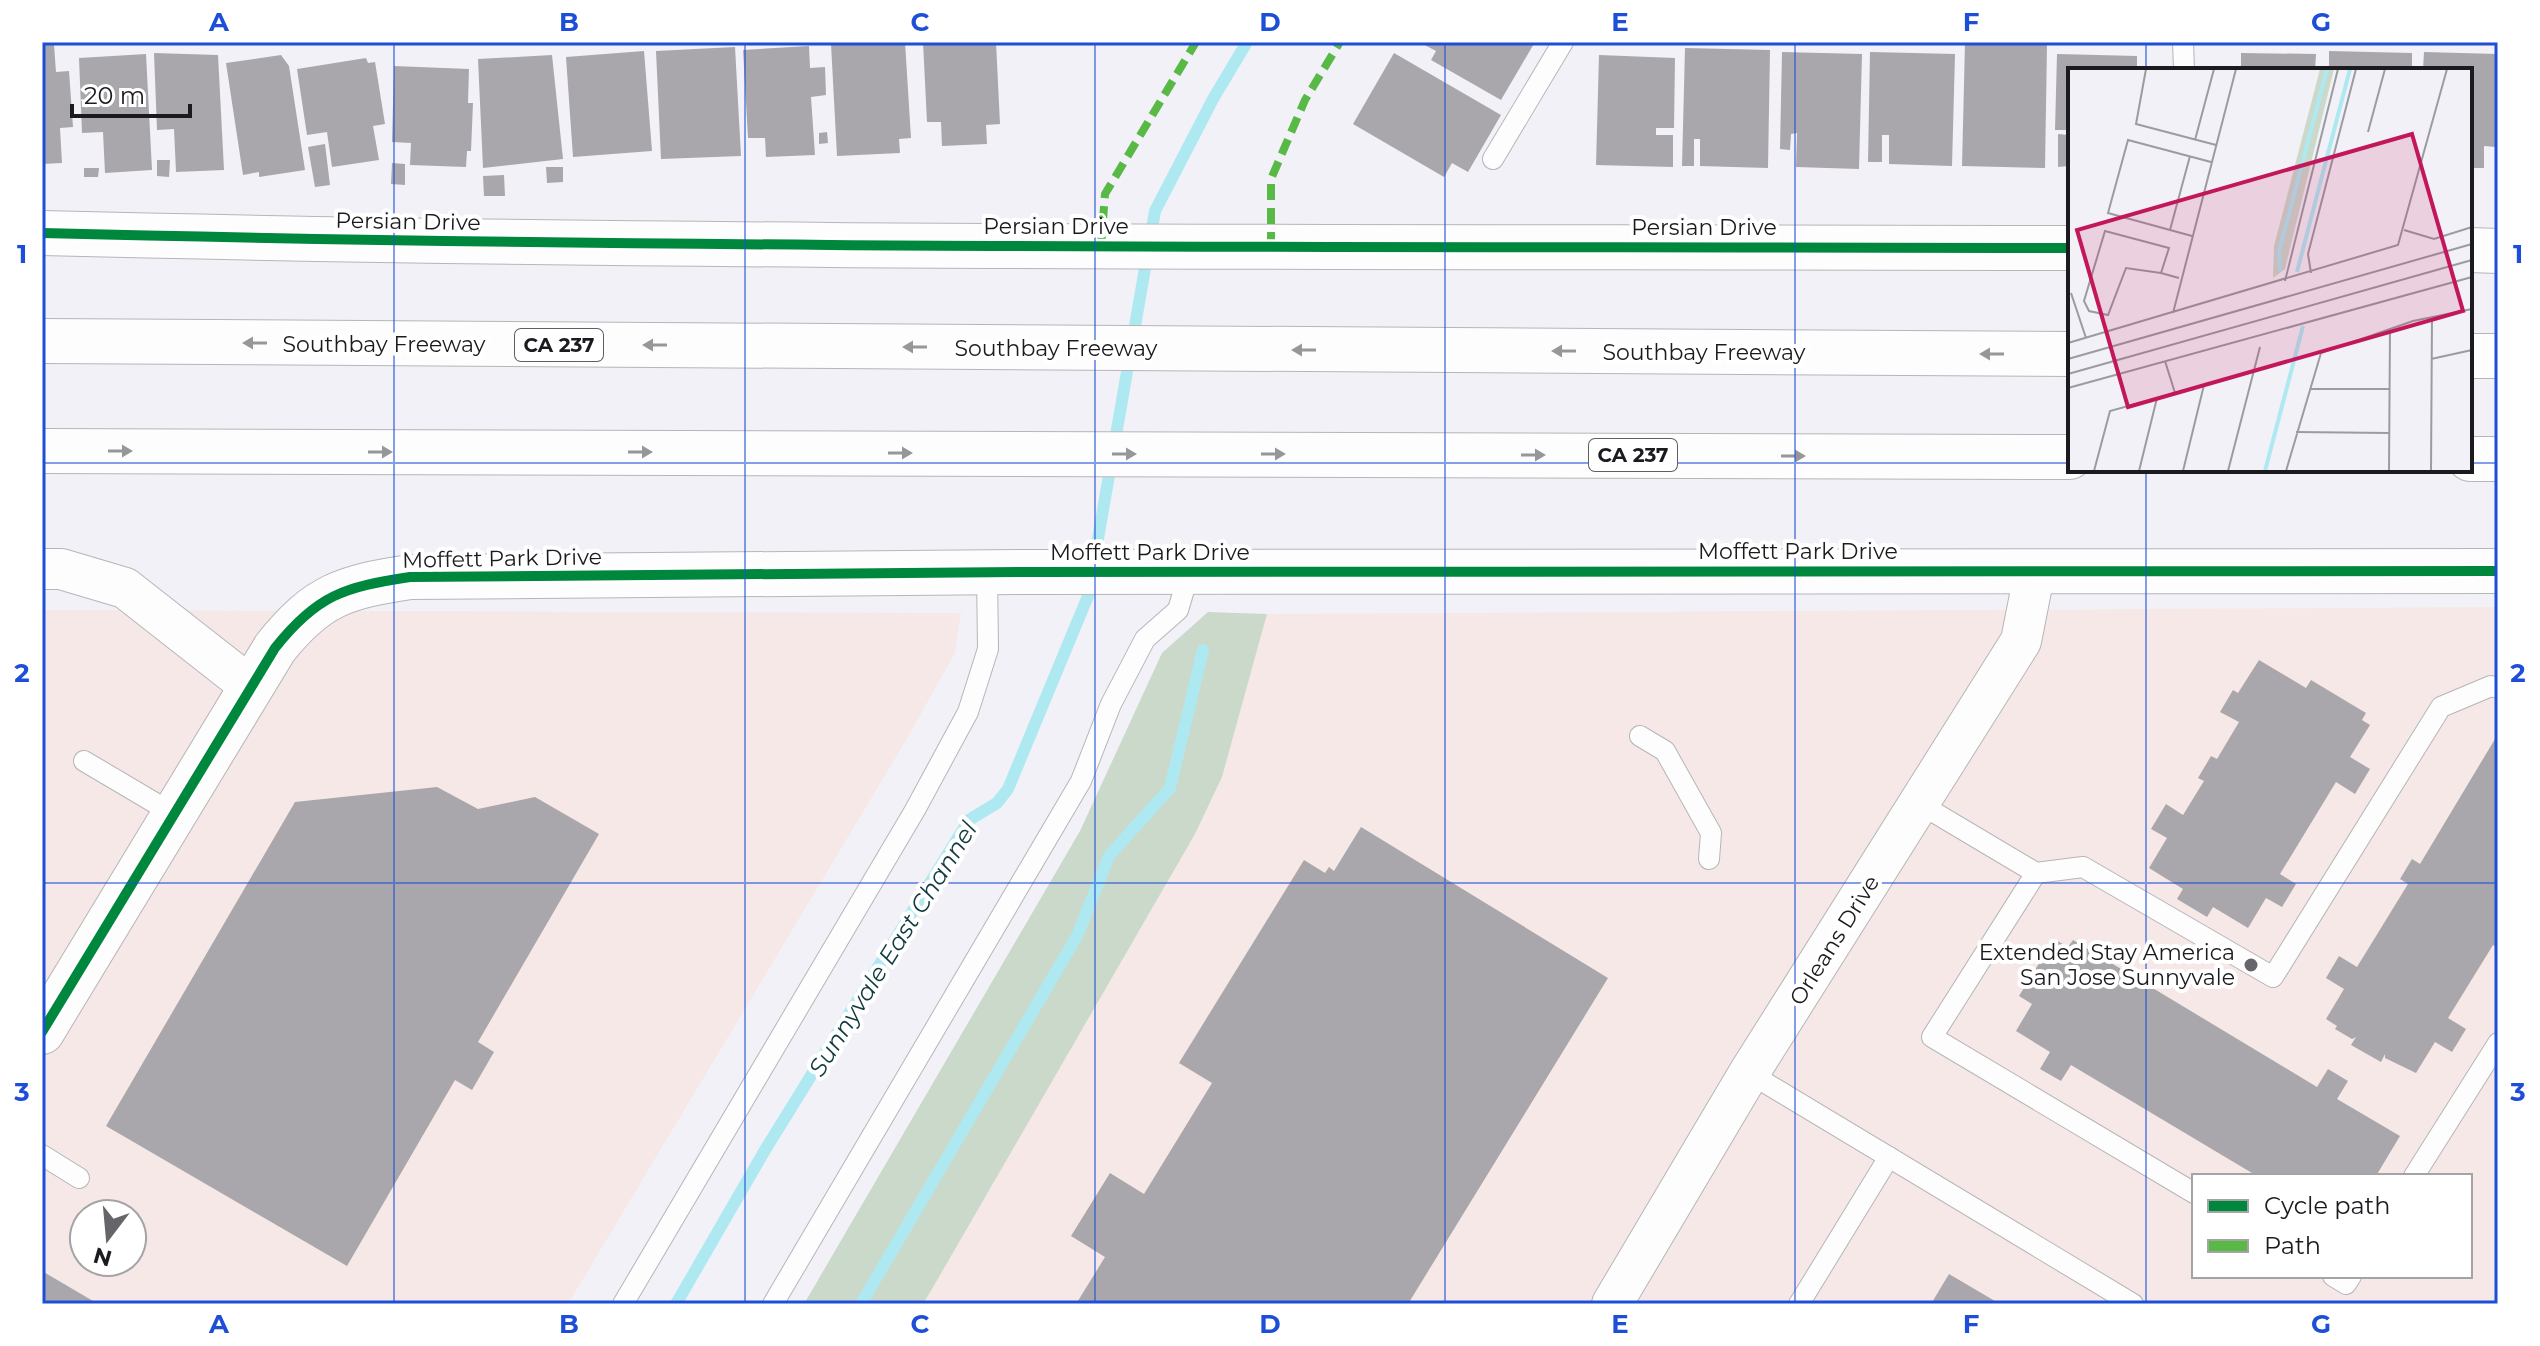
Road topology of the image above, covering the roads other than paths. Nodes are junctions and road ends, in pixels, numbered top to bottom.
1 (1563, 42) edge
2 (2183, 42) edge
3 (2184, 68) edge
4 (1493, 159) dead end
5 (42, 233) edge
6 (2068, 248) edge
7 (2472, 250) edge
8 (2498, 251) edge
9 (42, 341) edge
10 (2068, 354) edge
11 (2472, 356) edge
12 (2498, 356) edge
13 (42, 451) edge
14 (2068, 457) edge
15 (2472, 459) edge
16 (2498, 459) edge
17 (42, 569) edge
18 (2035, 570) junction
19 (2498, 571) edge
20 (1005, 572) junction
21 (1179, 573) junction
22 (250, 686) junction
23 (2498, 688) edge
24 (1640, 736) dead end
25 (84, 761) dead end
26 (1920, 804) junction
27 (172, 813) junction
28 (1709, 859) dead end
29 (2036, 873) junction
30 (42, 1032) edge
31 (2498, 1043) edge
32 (1749, 1073) junction
33 (42, 1155) edge
34 (1889, 1157) junction
35 (2415, 1174) edge
36 (79, 1178) dead end
37 (2192, 1192) edge
38 (623, 1304) edge
39 (773, 1304) edge
40 (1612, 1304) edge
41 (1799, 1304) edge
42 (2133, 1304) edge

1 - 4 lane
2 - 3 lane
5 - 6 main road, Persian Drive
7 - 8 main road
10 -> 9 main road, Southbay Freeway / CA 237
11 - 12 main road
13 -> 14 main road, CA 237
15 - 16 main road
17 - 22 street
18 - 19 main road, Moffett Park Drive
18 - 21 main road, Moffett Park Drive
18 - 26 street, Orleans Drive
20 - 21 main road, Moffett Park Drive
20 - 22 main road, Moffett Park Drive
20 - 38 lane
21 - 39 lane
22 - 27 main road, Moffett Park Drive
23 - 29 lane
24 - 28 lane
25 - 27 lane
26 - 29 lane
26 - 32 street, Orleans Drive
27 - 30 main road, Moffett Park Drive
29 - 37 lane
31 - 35 lane
32 - 34 lane
32 - 40 street, Orleans Drive
33 - 36 lane
34 - 41 lane
34 - 42 lane

